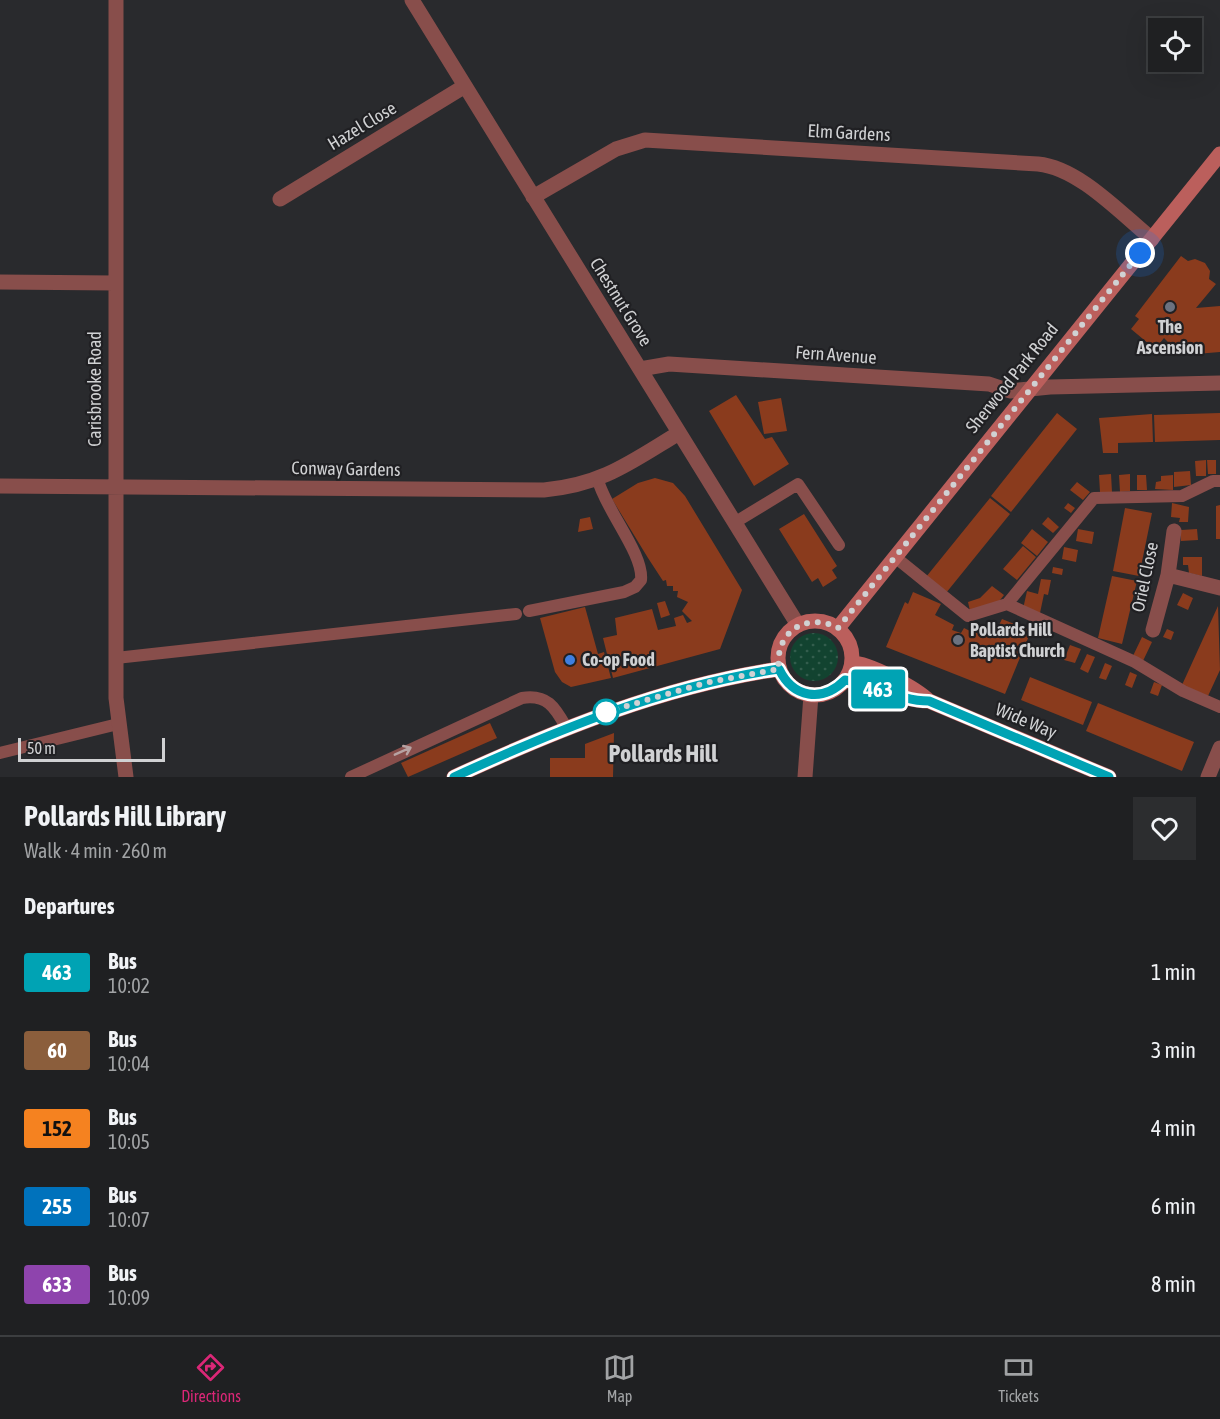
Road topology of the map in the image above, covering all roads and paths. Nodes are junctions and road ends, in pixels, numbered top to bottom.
1 (116, 0) edge
2 (412, 0) edge
3 (465, 86) junction
4 (1220, 154) edge
5 (533, 197) junction
6 (280, 199) dead end
7 (1152, 239) junction
8 (0, 282) edge
9 (115, 283) junction
10 (639, 369) junction
11 (1220, 383) edge
12 (1030, 388) junction
13 (679, 433) junction
14 (597, 480) junction
15 (1220, 481) edge
16 (0, 486) edge
17 (114, 486) junction
18 (734, 523) junction
19 (1174, 531) dead end
20 (839, 545) dead end
21 (895, 557) junction
22 (1168, 575) junction
23 (1220, 588) edge
24 (1007, 604) junction
25 (529, 611) dead end
26 (516, 614) dead end
27 (798, 625) junction
28 (838, 628) junction
29 (1153, 630) dead end
30 (116, 658) junction
31 (852, 663) junction
32 (779, 669) junction
33 (845, 680) junction
34 (811, 695) junction
35 (929, 701) junction
36 (1220, 707) edge
37 (118, 724) junction
38 (566, 727) junction
39 (1220, 748) edge
40 (0, 753) edge
41 (126, 777) edge
42 (351, 777) edge
43 (454, 777) edge
44 (805, 777) edge
45 (1109, 777) edge
46 (1208, 777) edge

1 - 9 street, Carisbrooke Road
2 - 3 street, Chestnut Grove
3 - 5 street, Chestnut Grove
3 - 6 street, Hazel Close
4 - 7 street, Sherwood Park Road
5 - 7 street, Elm Gardens
5 - 10 street, Chestnut Grove
7 - 12 street, Sherwood Park Road
8 - 9 street
9 - 17 street, Carisbrooke Road
10 - 12 street, Fern Avenue
10 - 13 street, Chestnut Grove
11 - 12 street, Fern Avenue
12 - 21 street, Sherwood Park Road
13 - 14 street, Conway Gardens
13 - 18 street, Chestnut Grove
14 - 17 street, Conway Gardens
14 - 25 lane
15 - 24 lane
16 - 17 street, Conway Gardens
17 - 30 street, Carisbrooke Road
18 - 20 lane
18 - 27 street, Chestnut Grove
19 - 22 street, Oriel Close
21 - 24 lane
21 - 28 street, Sherwood Park Road
22 - 23 street
22 - 29 street, Oriel Close
24 - 36 lane
26 - 30 lane
27 - 28 street
27 - 32 street
28 - 31 street
30 - 37 street, Carisbrooke Road
31 - 33 street
31 - 35 street, Wide Way
32 - 34 street
32 - 38 street
33 - 34 street
33 - 35 street, Wide Way
34 - 44 street
35 - 45 street, Wide Way
37 - 40 lane
37 - 41 street, Carisbrooke Road
42 -> 38 lane
38 - 43 street
39 - 46 street

